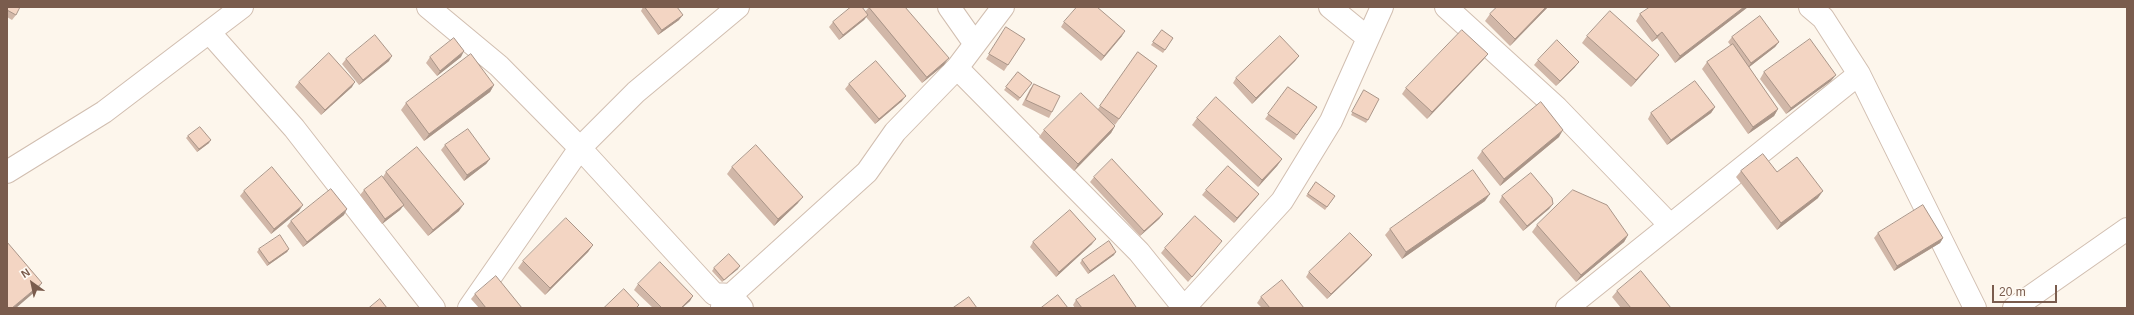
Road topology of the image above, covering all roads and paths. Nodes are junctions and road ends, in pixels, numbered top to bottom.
1 (242, 7) edge
2 (428, 7) edge
3 (738, 7) edge
4 (949, 7) edge
5 (1002, 7) edge
6 (1330, 7) edge
7 (1382, 7) edge
8 (1446, 7) edge
9 (1822, 11) edge
10 (210, 32) junction
11 (1368, 38) junction
12 (975, 44) junction
13 (957, 68) junction
14 (1858, 74) junction
15 (580, 148) junction
16 (7, 172) edge
17 (1670, 225) junction
18 (2127, 229) edge
19 (731, 304) edge
20 (434, 308) edge
21 (469, 308) edge
22 (1184, 308) edge
23 (1568, 308) edge
24 (1975, 308) edge
25 (2014, 308) edge

1 - 10 street
2 - 15 street
3 - 15 street
4 - 12 street
5 - 12 street
6 - 11 street
7 - 11 street
8 - 17 street
9 - 14 street
10 - 16 street
10 - 20 street
11 - 22 street
12 - 13 street
13 - 19 street
13 - 22 street
14 - 17 street
14 - 24 street
15 - 19 street
15 - 21 street
17 - 23 street
18 - 25 street

